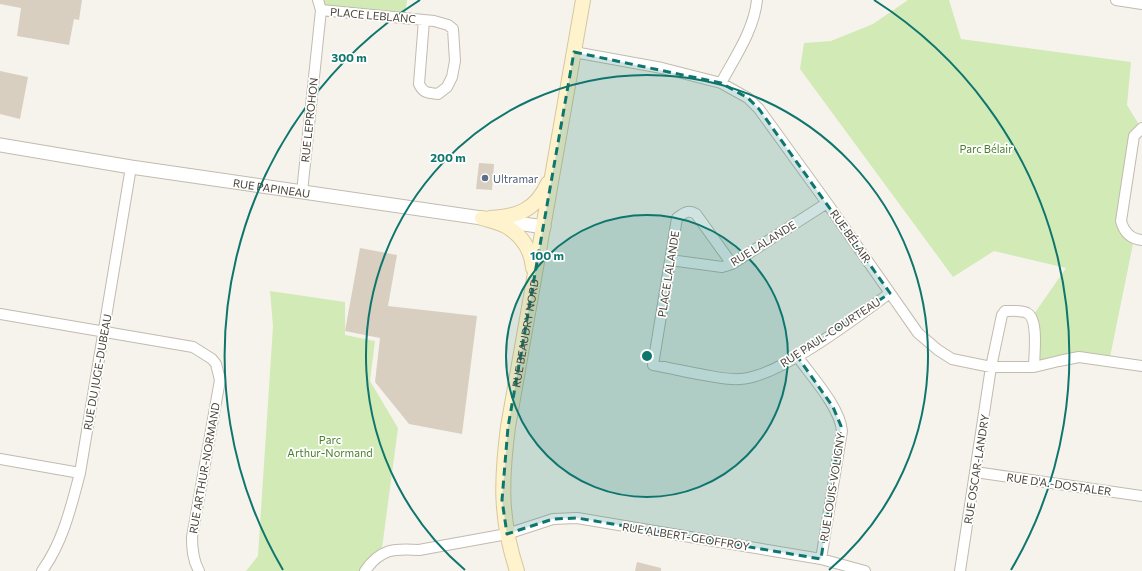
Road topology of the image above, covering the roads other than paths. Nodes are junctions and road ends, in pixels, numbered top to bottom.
1 (318, 0) edge
2 (583, 0) edge
3 (757, 0) edge
4 (1116, 0) edge
5 (1142, 4) edge
6 (321, 10) junction
7 (424, 20) junction
8 (574, 52) junction
9 (721, 82) junction
10 (1142, 128) edge
11 (0, 145) edge
12 (131, 167) junction
13 (553, 172) junction
14 (302, 192) junction
15 (827, 203) junction
16 (482, 218) junction
17 (544, 227) junction
18 (1142, 240) edge
19 (670, 260) junction
20 (732, 264) junction
21 (890, 293) junction
22 (532, 296) junction
23 (0, 314) edge
24 (104, 331) junction
25 (797, 356) junction
26 (653, 365) joint
27 (1142, 366) edge
28 (991, 367) junction
29 (1034, 367) junction
30 (0, 459) edge
31 (975, 472) junction
32 (80, 473) junction
33 (1142, 496) edge
34 (507, 534) junction
35 (821, 559) junction
36 (42, 571) edge
37 (199, 571) edge
38 (365, 571) edge
39 (517, 571) edge
40 (865, 571) edge
41 (960, 571) edge

1 - 6 street, RUE LEPROHON
2 - 8 main road, RUE BEAUDRY NORD
3 - 9 street
4 - 5 street
6 - 7 street, PLACE LEBLANC
6 - 14 street, RUE LEPROHON
7 - 7 street, PLACE LEBLANC
8 - 9 street, RUE BÉLAIR
8 - 13 main road, RUE BEAUDRY NORD
9 - 15 street, RUE BÉLAIR
10 - 18 street
11 - 12 street, RUE PAPINEAU
12 - 14 street, RUE PAPINEAU
12 - 24 street, RUE DU JUGE-DUBEAU
13 - 16 main road
13 - 17 main road, RUE BEAUDRY NORD
14 - 16 street, RUE PAPINEAU
15 - 20 street, RUE LALANDE
15 - 21 street, RUE BÉLAIR
16 - 17 street, RUE PAPINEAU
16 - 22 main road
17 - 22 main road, RUE BEAUDRY NORD
19 - 20 street, RUE LALANDE
19 - 20 street, PLACE LALANDE
19 - 26 street, PLACE LALANDE
21 - 25 street, RUE PAUL-COURTEAU
21 - 28 street, RUE BÉLAIR
22 - 34 main road, RUE BEAUDRY NORD
23 - 24 street
24 - 32 street, RUE DU JUGE-DUBEAU
24 - 37 street, RUE ARTHUR-NORMAND
25 - 26 street, RUE PAUL-COURTEAU
25 - 35 street, RUE LOUIS-VOLIGNY
27 - 29 street, RUE BÉLAIR
28 - 29 street, RUE BÉLAIR
28 - 29 street, RUE OSCAR-LANDRY
28 - 31 street, RUE OSCAR-LANDRY
30 - 32 street
31 - 33 street, RUE D'A.-DOSTALER
31 - 41 street, RUE OSCAR-LANDRY
32 - 36 street, RUE DU JUGE-DUBEAU
34 - 35 street, RUE ALBERT-GEOFFROY
34 - 38 street, RUE ALBERT-GEOFFROY
34 - 39 main road, RUE BEAUDRY NORD
35 - 40 street, RUE ALBERT-GEOFFROY

